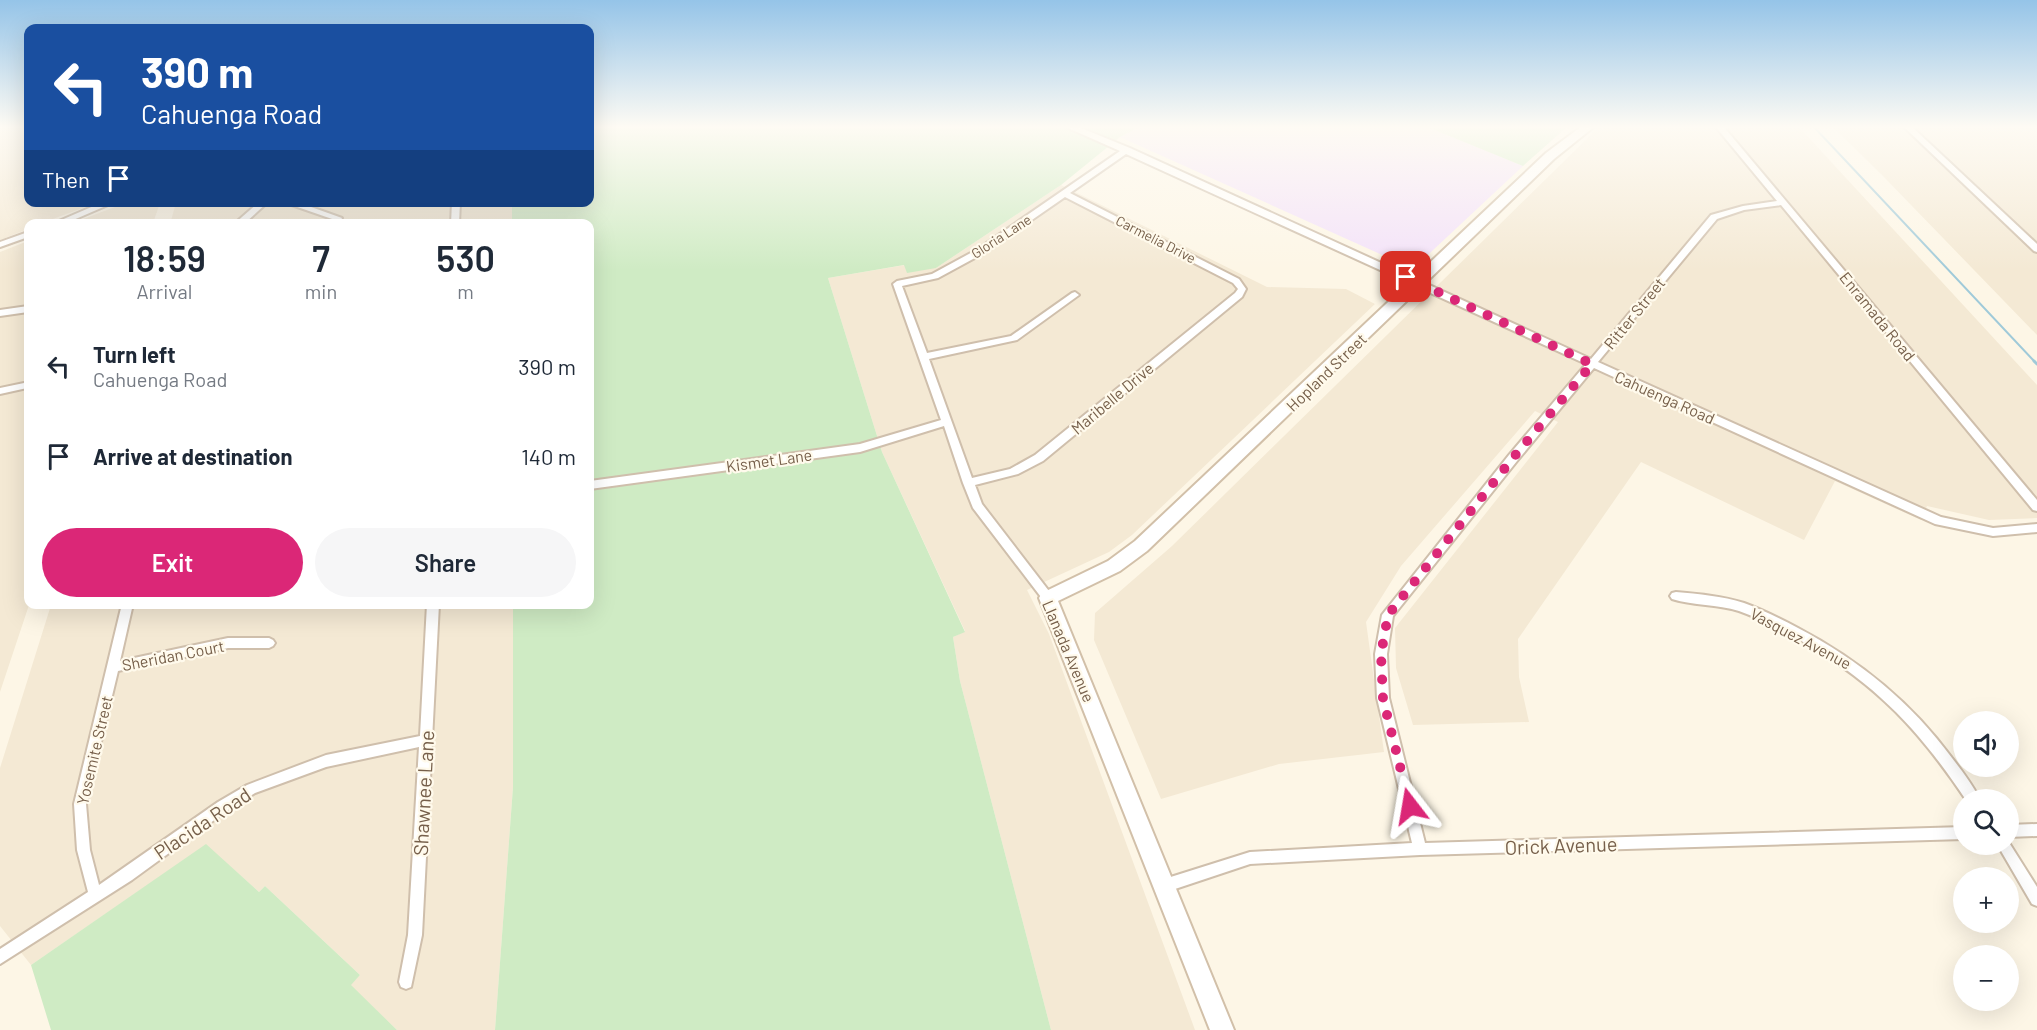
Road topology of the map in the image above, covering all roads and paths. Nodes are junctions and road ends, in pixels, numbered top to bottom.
1 (1094, 174) edge
2 (1180, 174) edge
3 (1531, 174) edge
4 (1760, 174) edge
5 (1958, 174) edge
6 (1066, 194) junction
7 (1784, 202) junction
8 (99, 207) edge
9 (258, 207) edge
10 (303, 207) edge
11 (338, 218) dead end
12 (69, 219) edge
13 (244, 219) edge
14 (24, 236) edge
15 (0, 245) edge
16 (2037, 249) edge
17 (1419, 283) junction
18 (897, 284) joint
19 (1242, 289) joint
20 (1075, 295) dead end
21 (24, 310) edge
22 (0, 313) edge
23 (923, 357) junction
24 (1592, 364) junction
25 (24, 386) dead end
26 (0, 391) edge
27 (946, 422) junction
28 (968, 483) junction
29 (594, 484) edge
30 (2037, 507) edge
31 (2037, 528) edge
32 (1676, 596) dead end
33 (1048, 597) junction
34 (127, 609) edge
35 (433, 609) edge
36 (269, 643) dead end
37 (113, 667) junction
38 (426, 740) junction
39 (1967, 789) edge
40 (2037, 830) edge
41 (2019, 831) edge
42 (1953, 832) edge
43 (1420, 849) junction
44 (2010, 855) edge
45 (1162, 886) junction
46 (96, 895) junction
47 (2037, 899) edge
48 (0, 957) edge
49 (405, 982) dead end
50 (1222, 1030) edge

1 - 6 street, Gloria Lane
2 - 17 street, Cahuenga Road
3 - 17 street, Hopland Street
4 - 7 street, Enramada Road
5 - 16 street
6 - 18 street, Gloria Lane
6 - 19 street, Carmelia Drive
7 - 24 street, Ritter Street
7 - 30 street, Enramada Road
8 - 12 street
9 - 13 street
10 - 11 street
14 - 15 street
17 - 24 street, Cahuenga Road
17 - 33 street, Hopland Street
18 - 23 street, Llanada Avenue
19 - 28 street, Maribelle Drive
20 - 23 street
21 - 22 street
23 - 27 street, Llanada Avenue
24 - 31 street, Cahuenga Road
24 - 43 street, Ritter Street
25 - 26 street
27 - 28 street, Llanada Avenue
27 - 29 street, Kismet Lane
28 - 33 street, Llanada Avenue
32 - 39 street, Vasquez Avenue
33 - 45 street, Llanada Avenue
34 - 37 street, Yosemite Street
35 - 38 street, Shawnee Lane
36 - 37 street, Sheridan Court
37 - 46 street, Yosemite Street
38 - 46 street, Placida Road
38 - 49 street, Shawnee Lane
40 - 41 street
42 - 43 street, Orick Avenue
43 - 45 street, Orick Avenue
44 - 47 street
45 - 50 street, Llanada Avenue
46 - 48 street, Placida Road

